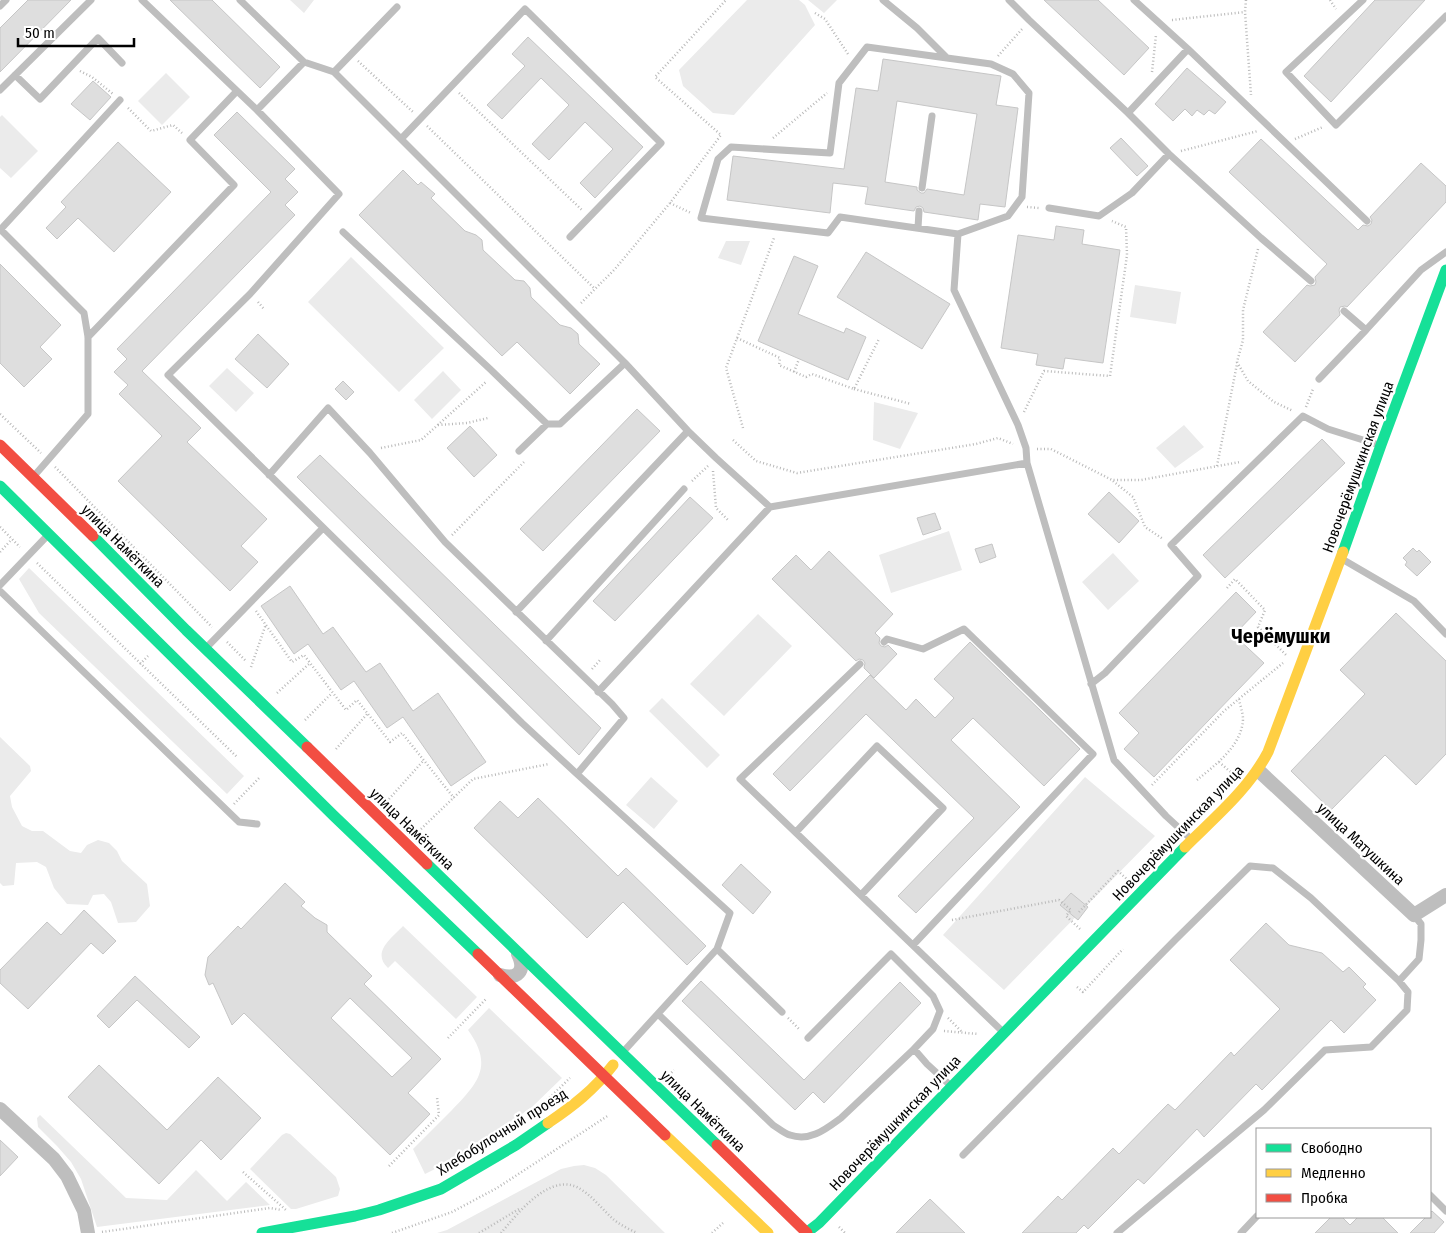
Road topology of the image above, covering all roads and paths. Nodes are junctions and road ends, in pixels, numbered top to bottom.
1 (6, 0) edge
2 (91, 0) edge
3 (142, 0) edge
4 (240, 0) edge
5 (883, 0) edge
6 (1009, 0) edge
7 (1134, 0) edge
8 (1246, 0) edge
9 (1363, 0) edge
10 (0, 6) edge
11 (397, 6) dead end
12 (1245, 12) junction
13 (815, 13) dead end
14 (1446, 16) edge
15 (1029, 20) junction
16 (1158, 22) junction
17 (1188, 49) junction
18 (351, 54) junction
19 (947, 58) junction
20 (122, 62) dead end
21 (304, 62) junction
22 (854, 64) junction
23 (991, 64) junction
24 (334, 72) junction
25 (15, 75) junction
26 (839, 83) junction
27 (451, 86) junction
28 (0, 90) edge
29 (237, 91) junction
30 (1149, 91) junction
31 (120, 100) dead end
32 (257, 110) junction
33 (1252, 111) junction
34 (1128, 113) junction
35 (932, 116) dead end
36 (420, 118) junction
37 (1320, 128) dead end
38 (1259, 131) dead end
39 (400, 139) junction
40 (1286, 143) junction
41 (760, 149) junction
42 (1169, 154) junction
43 (922, 188) dead end
44 (670, 203) dead end
45 (1016, 206) junction
46 (1049, 208) joint
47 (919, 212) dead end
48 (1099, 216) junction
49 (589, 217) junction
50 (701, 218) junction
51 (1366, 221) dead end
52 (778, 227) junction
53 (918, 228) junction
54 (0, 229) edge
55 (343, 232) dead end
56 (958, 234) junction
57 (570, 236) dead end
58 (1261, 238) junction
59 (1446, 252) edge
60 (1446, 270) edge
61 (1310, 281) dead end
62 (595, 288) dead end
63 (1344, 311) dead end
64 (1366, 330) junction
65 (88, 337) junction
66 (737, 338) junction
67 (880, 339) dead end
68 (799, 359) dead end
69 (1237, 362) junction
70 (625, 363) junction
71 (794, 372) junction
72 (1319, 379) joint
73 (479, 387) dead end
74 (854, 389) junction
75 (911, 404) dead end
76 (0, 414) edge
77 (1303, 416) junction
78 (488, 418) dead end
79 (547, 424) junction
80 (436, 425) junction
81 (1018, 425) junction
82 (743, 428) dead end
83 (688, 431) junction
84 (998, 438) dead end
85 (733, 440) dead end
86 (0, 444) edge
87 (1381, 445) junction
88 (1026, 448) junction
89 (519, 450) dead end
90 (370, 453) junction
91 (528, 458) dead end
92 (1259, 458) junction
93 (48, 460) junction
94 (714, 460) junction
95 (1027, 463) junction
96 (1217, 467) junction
97 (269, 475) junction
98 (34, 476) junction
99 (1112, 480) junction
100 (0, 486) edge
101 (684, 490) joint
102 (770, 507) junction
103 (729, 521) dead end
104 (0, 527) edge
105 (323, 528) junction
106 (49, 534) junction
107 (12, 539) junction
108 (1165, 540) dead end
109 (445, 542) junction
110 (0, 552) edge
111 (28, 556) junction
112 (1341, 558) junction
113 (0, 585) edge
114 (1227, 588) dead end
115 (0, 590) edge
116 (251, 602) junction
117 (516, 612) junction
118 (266, 624) junction
119 (220, 634) junction
120 (1446, 634) edge
121 (546, 641) junction
122 (884, 642) dead end
123 (206, 649) junction
124 (310, 663) junction
125 (860, 664) dead end
126 (252, 667) dead end
127 (1091, 684) junction
128 (332, 692) junction
129 (598, 692) junction
130 (277, 693) dead end
131 (1239, 699) junction
132 (368, 713) junction
133 (305, 720) dead end
134 (336, 749) dead end
135 (237, 756) dead end
136 (424, 760) junction
137 (563, 762) junction
138 (1219, 762) junction
139 (1258, 771) junction
140 (577, 774) junction
141 (1235, 776) dead end
142 (259, 778) dead end
143 (1197, 780) dead end
144 (1151, 786) dead end
145 (454, 798) junction
146 (390, 800) dead end
147 (227, 811) junction
148 (258, 824) dead end
149 (421, 829) dead end
150 (796, 832) junction
151 (1192, 840) junction
152 (1131, 883) dead end
153 (861, 895) junction
154 (1446, 895) edge
155 (1079, 912) dead end
156 (1414, 916) junction
157 (933, 924) junction
158 (1083, 932) dead end
159 (913, 945) junction
160 (718, 949) junction
161 (1123, 950) dead end
162 (518, 954) junction
163 (500, 975) junction
164 (1399, 981) junction
165 (1077, 987) dead end
166 (487, 998) dead end
167 (940, 1011) junction
168 (782, 1012) joint
169 (658, 1014) junction
170 (933, 1029) junction
171 (964, 1033) junction
172 (1004, 1033) junction
173 (983, 1035) dead end
174 (448, 1038) dead end
175 (808, 1038) joint
176 (914, 1049) junction
177 (622, 1053) junction
178 (605, 1076) junction
179 (570, 1078) dead end
180 (952, 1086) junction
181 (437, 1097) dead end
182 (0, 1109) edge
183 (536, 1110) dead end
184 (609, 1115) dead end
185 (963, 1156) dead end
186 (389, 1166) dead end
187 (243, 1172) dead end
188 (1431, 1196) edge
189 (522, 1207) junction
190 (1446, 1211) edge
191 (1256, 1217) edge
192 (723, 1223) dead end
193 (88, 1233) edge
194 (98, 1233) edge
195 (262, 1233) edge
196 (392, 1233) edge
197 (479, 1233) edge
198 (501, 1233) edge
199 (637, 1233) edge
200 (712, 1233) edge
201 (768, 1233) edge
202 (807, 1233) edge
203 (1117, 1233) edge
204 (1240, 1233) edge

1 - 10 lane
2 - 25 lane
3 - 29 lane
4 - 21 lane
5 - 19 lane
6 - 15 lane
7 - 16 lane
8 - 12 path
9 - 14 lane
11 - 18 lane
12 - 16 path
12 - 33 path
13 - 22 path
15 - 23 path
15 - 34 lane
16 - 17 lane
16 - 30 path
17 - 30 lane
17 - 33 lane
18 - 24 lane
18 - 36 path
19 - 22 lane
19 - 23 lane
20 - 25 lane
21 - 24 lane
21 - 32 lane
22 - 26 lane
23 - 45 lane
24 - 39 lane
25 - 28 lane
26 - 41 path
26 - 41 lane
27 - 36 lane
27 - 49 path
27 - 49 lane
29 - 32 lane
29 - 65 lane
30 - 34 lane
31 - 54 lane
32 - 97 lane
33 - 40 lane
34 - 42 lane
35 - 43 lane
36 - 39 lane
36 - 62 path
37 - 40 path
38 - 42 path
39 - 70 lane
40 - 51 lane
41 - 50 lane
42 - 48 lane
42 - 58 lane
44 - 50 path
45 - 46 path
45 - 56 lane
46 - 48 lane
47 - 53 lane
48 - 81 path
49 - 57 lane
50 - 52 lane
52 - 53 lane
52 - 66 path
53 - 56 lane
54 - 65 lane
55 - 79 lane
56 - 81 lane
58 - 61 lane
58 - 69 path
59 - 64 lane
60 - 87 main road, Новочерёмушкинская улица
63 - 64 lane
64 - 72 lane
65 - 93 lane
66 - 71 path
66 - 82 path
67 - 74 path
68 - 71 path
69 - 77 path
69 - 96 path
70 - 79 lane
70 - 83 lane
71 - 74 path
72 - 77 path
73 - 80 path
74 - 75 path
76 - 93 path
77 - 87 lane
77 - 92 lane
78 - 80 path
79 - 89 lane
80 - 90 path
81 - 88 lane
83 - 94 lane
83 - 117 lane
84 - 85 path
86 - 98 main road, улица Намёткина
87 - 112 main road, Новочерёмушкинская улица
88 - 95 lane
88 - 99 path
90 - 97 lane
90 - 109 lane
91 - 109 path
92 - 96 path
92 - 127 lane
93 - 98 lane
93 - 119 path
94 - 101 path
94 - 102 lane
94 - 103 path
95 - 102 lane
95 - 127 lane
96 - 99 path
97 - 105 lane
98 - 123 main road, улица Намёткина
99 - 108 path
100 - 106 main road
101 - 121 lane
102 - 129 lane
104 - 107 path
105 - 116 lane
105 - 137 lane
106 - 111 lane
106 - 163 main road
107 - 110 path
107 - 111 path
109 - 117 lane
111 - 113 lane
111 - 135 path
112 - 120 lane
112 - 139 main road, Новочерёмушкинская улица
114 - 131 path
115 - 147 lane
116 - 118 path
116 - 119 lane
117 - 121 lane
118 - 124 path
118 - 126 path
119 - 123 lane
121 - 129 lane
122 - 157 lane
123 - 162 main road, улица Намёткина
124 - 128 path
124 - 130 path
125 - 150 lane
127 - 151 lane
128 - 132 path
128 - 133 path
129 - 140 lane
131 - 138 path
131 - 144 path
132 - 134 path
132 - 136 path
136 - 145 path
136 - 146 path
137 - 140 lane
137 - 145 path
138 - 141 path
138 - 143 path
139 - 151 main road, Новочерёмушкинская улица
139 - 156 street, улица Матушкина
140 - 160 lane
142 - 147 path
145 - 149 path
147 - 148 lane
150 - 153 lane
150 - 153 lane
151 - 172 main road, Новочерёмушкинская улица
152 - 155 path
153 - 159 lane
154 - 156 street
156 - 164 lane
157 - 158 path
157 - 159 lane
159 - 172 lane
160 - 168 lane
160 - 169 lane
161 - 165 path
162 - 163 street
162 - 177 main road, улица Намёткина
163 - 178 main road
164 - 185 lane
164 - 203 lane
166 - 174 path
167 - 170 lane
167 - 171 path
167 - 175 lane
168 - 175 path
169 - 176 lane
169 - 177 lane
170 - 171 path
170 - 176 lane
171 - 173 path
172 - 180 main road, Новочерёмушкинская улица
176 - 180 lane
177 - 178 main road, Хлебобулочный проезд
177 - 202 main road, улица Намёткина
178 - 195 main road, Хлебобулочный проезд
178 - 201 main road
179 - 183 path
180 - 202 main road, Новочерёмушкинская улица
181 - 186 path
182 - 193 street
184 - 196 path
187 - 194 path
188 - 190 lane
189 - 197 path
189 - 198 path
189 - 199 path
191 - 204 lane
192 - 200 path

